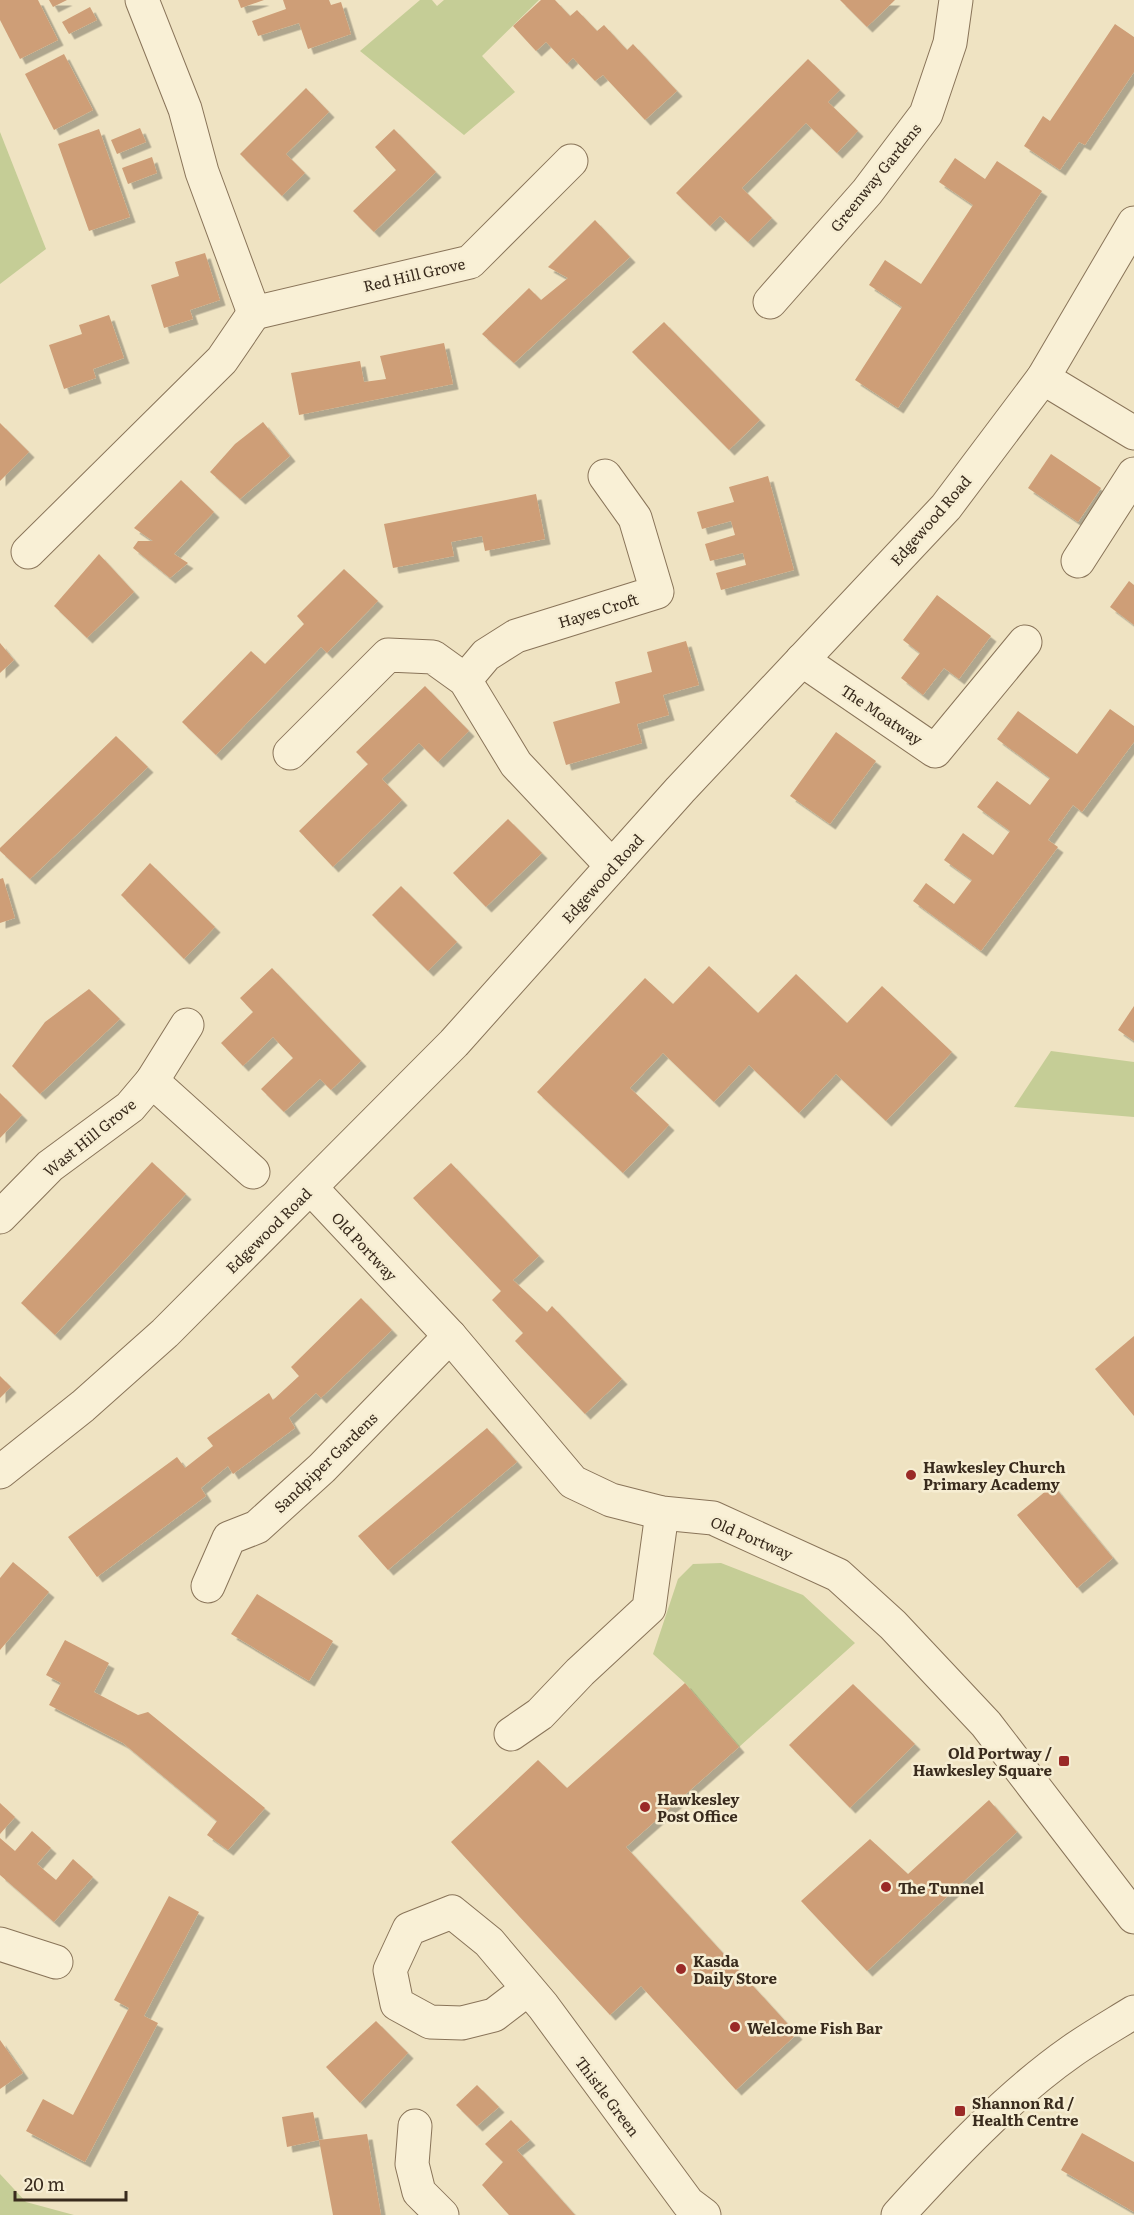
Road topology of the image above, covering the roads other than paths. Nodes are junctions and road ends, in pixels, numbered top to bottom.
1 (142, 0) edge
2 (956, 0) edge
3 (571, 161) dead end
4 (1134, 223) edge
5 (770, 302) dead end
6 (254, 313) junction
7 (1043, 378) junction
8 (1134, 433) edge
9 (1134, 474) edge
10 (605, 476) dead end
11 (28, 552) dead end
12 (1078, 561) dead end
13 (1025, 642) dead end
14 (802, 660) junction
15 (465, 680) junction
16 (290, 753) dead end
17 (612, 866) junction
18 (187, 1025) dead end
19 (152, 1081) junction
20 (253, 1172) dead end
21 (310, 1188) junction
22 (0, 1217) edge
23 (450, 1336) junction
24 (0, 1472) edge
25 (662, 1513) junction
26 (208, 1586) dead end
27 (511, 1734) dead end
28 (1134, 1917) edge
29 (0, 1944) edge
30 (56, 1962) dead end
31 (528, 1989) dead end
32 (1134, 2012) edge
33 (415, 2126) dead end
34 (693, 2211) edge
35 (442, 2215) edge
36 (898, 2215) edge

1 - 6 street
2 - 5 street, Greenway Gardens
3 - 6 street, Red Hill Grove
4 - 7 street, Edgewood Road
6 - 11 street
7 - 8 street
7 - 14 street, Edgewood Road
9 - 12 street
10 - 15 street, Hayes Croft
13 - 14 street, The Moatway
14 - 17 street, Edgewood Road
15 - 16 street
15 - 17 street
17 - 21 street, Edgewood Road
18 - 19 street, Wast Hill Grove
19 - 20 street
19 - 22 street, Wast Hill Grove
21 - 23 street, Old Portway
21 - 24 street, Edgewood Road
23 - 25 street, Old Portway
23 - 26 street, Sandpiper Gardens
25 - 27 street
25 - 28 street, Old Portway
29 - 30 street
31 - 34 street, Thistle Green
32 - 36 street
33 - 35 street

